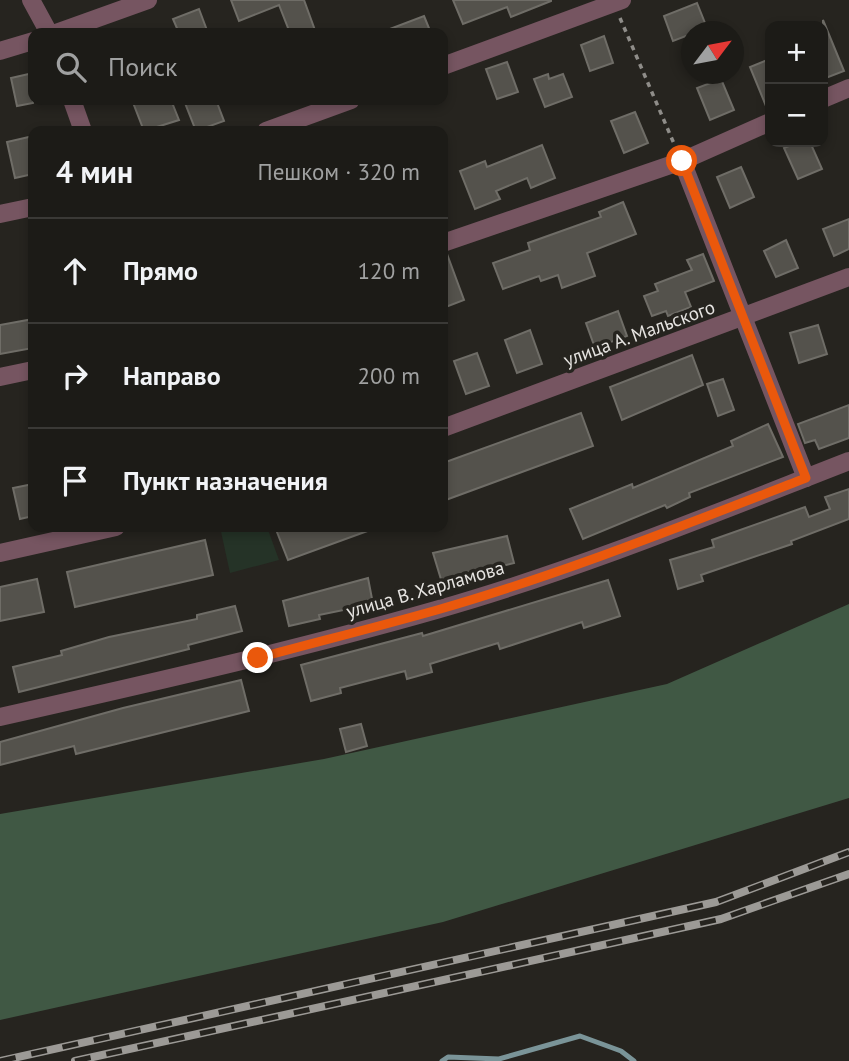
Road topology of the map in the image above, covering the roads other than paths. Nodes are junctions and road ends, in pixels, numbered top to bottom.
1 (31, 0) edge
2 (148, 0) edge
3 (618, 2) edge
4 (46, 28) edge
5 (70, 28) edge
6 (28, 43) edge
7 (0, 51) edge
8 (448, 64) edge
9 (849, 88) edge
10 (828, 97) edge
11 (74, 105) edge
12 (337, 105) edge
13 (765, 124) edge
14 (81, 126) edge
15 (280, 126) edge
16 (682, 161) junction
17 (28, 208) edge
18 (0, 214) edge
19 (448, 241) edge
20 (849, 277) edge
21 (741, 318) junction
22 (28, 371) edge
23 (0, 377) edge
24 (448, 426) edge
25 (849, 461) edge
26 (806, 478) junction
27 (94, 532) edge
28 (0, 553) edge
29 (0, 717) edge

1 - 4 street
2 - 5 street
3 - 8 street
6 - 7 street
9 - 10 street
11 - 14 street
12 - 15 street
13 - 16 street
16 - 19 street
16 - 21 street
17 - 18 street
20 - 21 street, улица А. Мальского
21 - 24 street, улица А. Мальского
21 - 26 street
22 - 23 street
25 - 26 street, улица В. Харламова
26 - 29 street, улица В. Харламова
27 - 28 street

